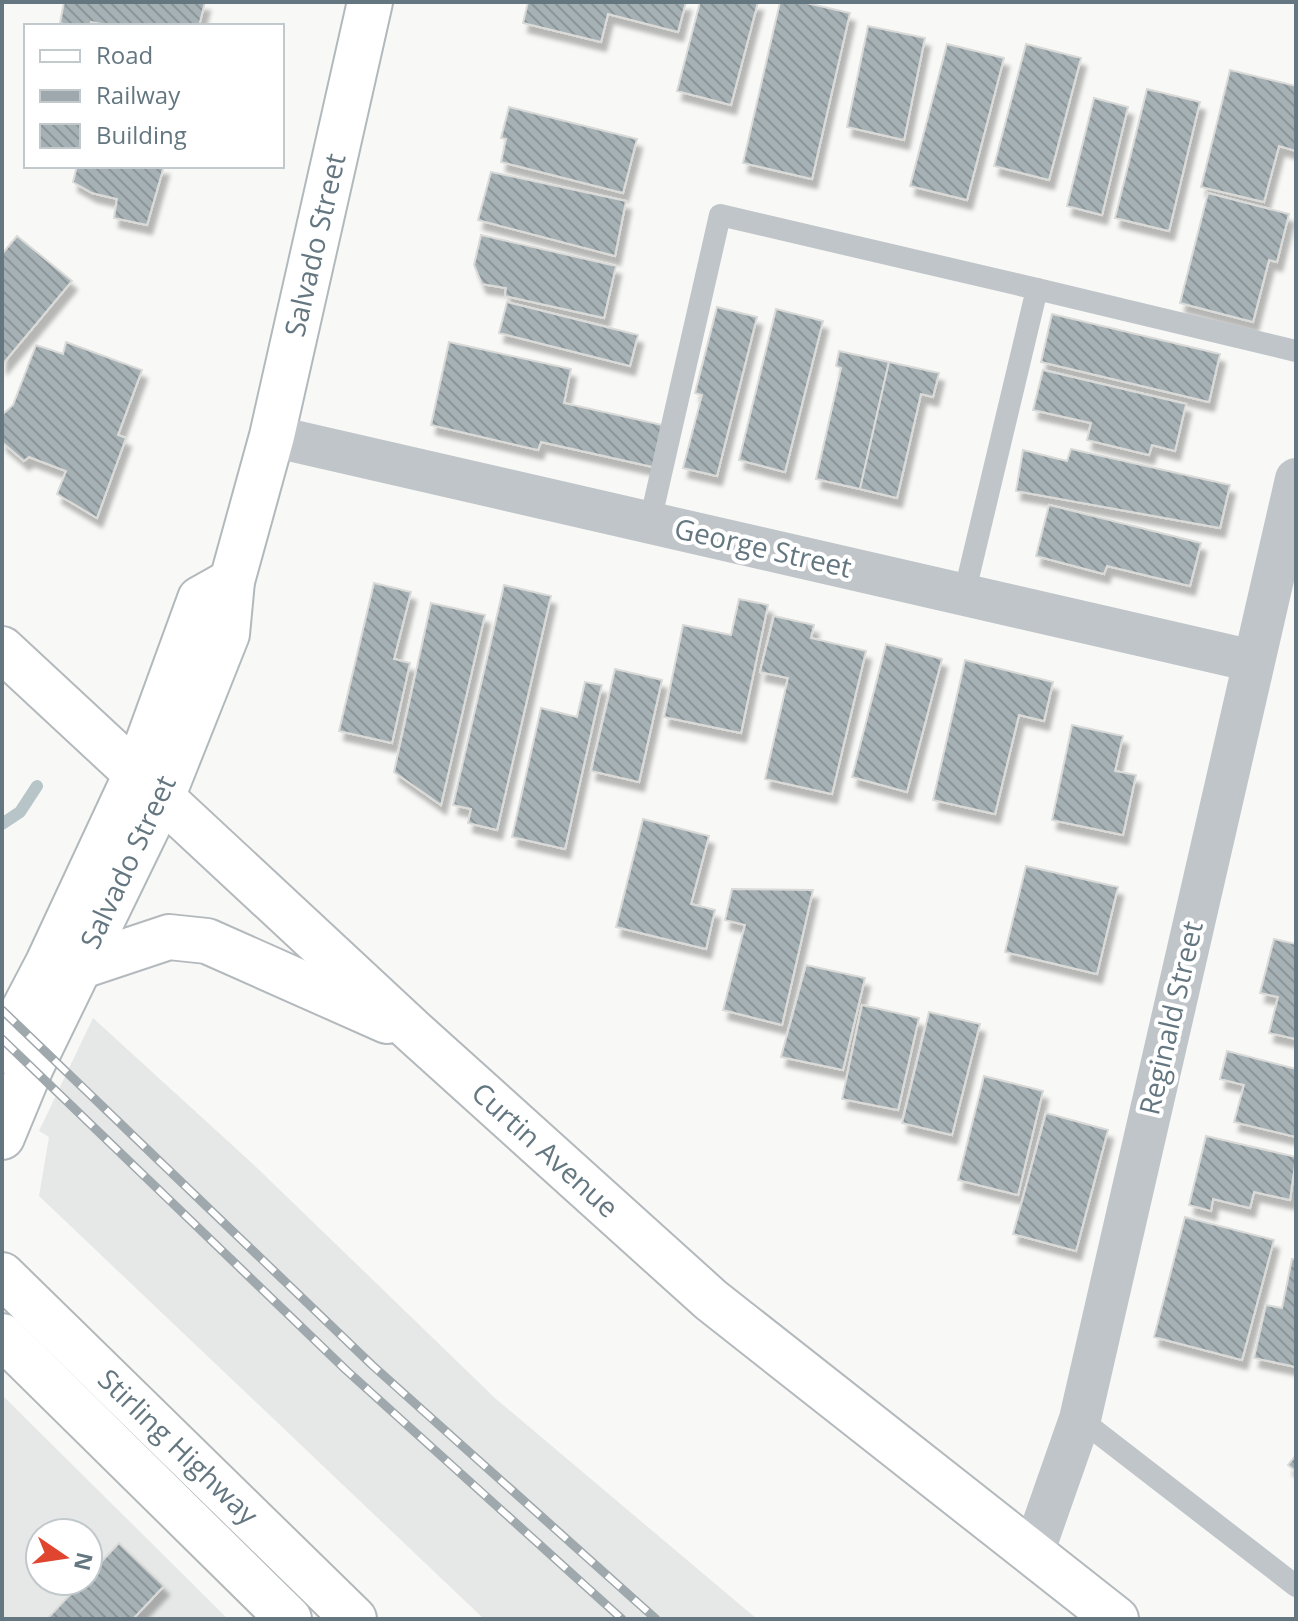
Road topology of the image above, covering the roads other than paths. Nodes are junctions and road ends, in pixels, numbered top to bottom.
1 (370, 2) edge
2 (1037, 289) junction
3 (1296, 351) edge
4 (272, 436) junction
5 (1296, 479) edge
6 (650, 522) junction
7 (964, 595) junction
8 (2, 649) edge
9 (1253, 661) junction
10 (150, 784) junction
11 (79, 967) junction
12 (415, 1033) junction
13 (2, 1051) edge
14 (2, 1137) edge
15 (2, 1275) edge
16 (2, 1336) edge
17 (1080, 1419) junction
18 (1033, 1553) junction
19 (1296, 1586) edge
20 (289, 1619) edge
21 (354, 1619) edge
22 (1116, 1619) edge

1 - 4 main road, Salvado Street
2 - 3 lane
2 - 6 lane
2 - 7 lane
4 - 6 street, George Street
4 - 10 main road, Salvado Street
5 - 9 street, Reginald Street
6 - 7 street, George Street
7 - 9 street, George Street
8 - 10 main road, Curtin Avenue
9 - 17 street, Reginald Street
10 - 11 main road, Salvado Street
10 - 12 main road, Curtin Avenue
10 - 13 main road, Salvado Street
11 - 12 main road
11 - 14 main road, Salvado Street
12 - 18 main road, Curtin Avenue
15 - 21 main road, Stirling Highway
16 - 20 main road, Stirling Highway
17 - 18 street, Reginald Street
17 - 19 lane
18 - 22 main road, Curtin Avenue

